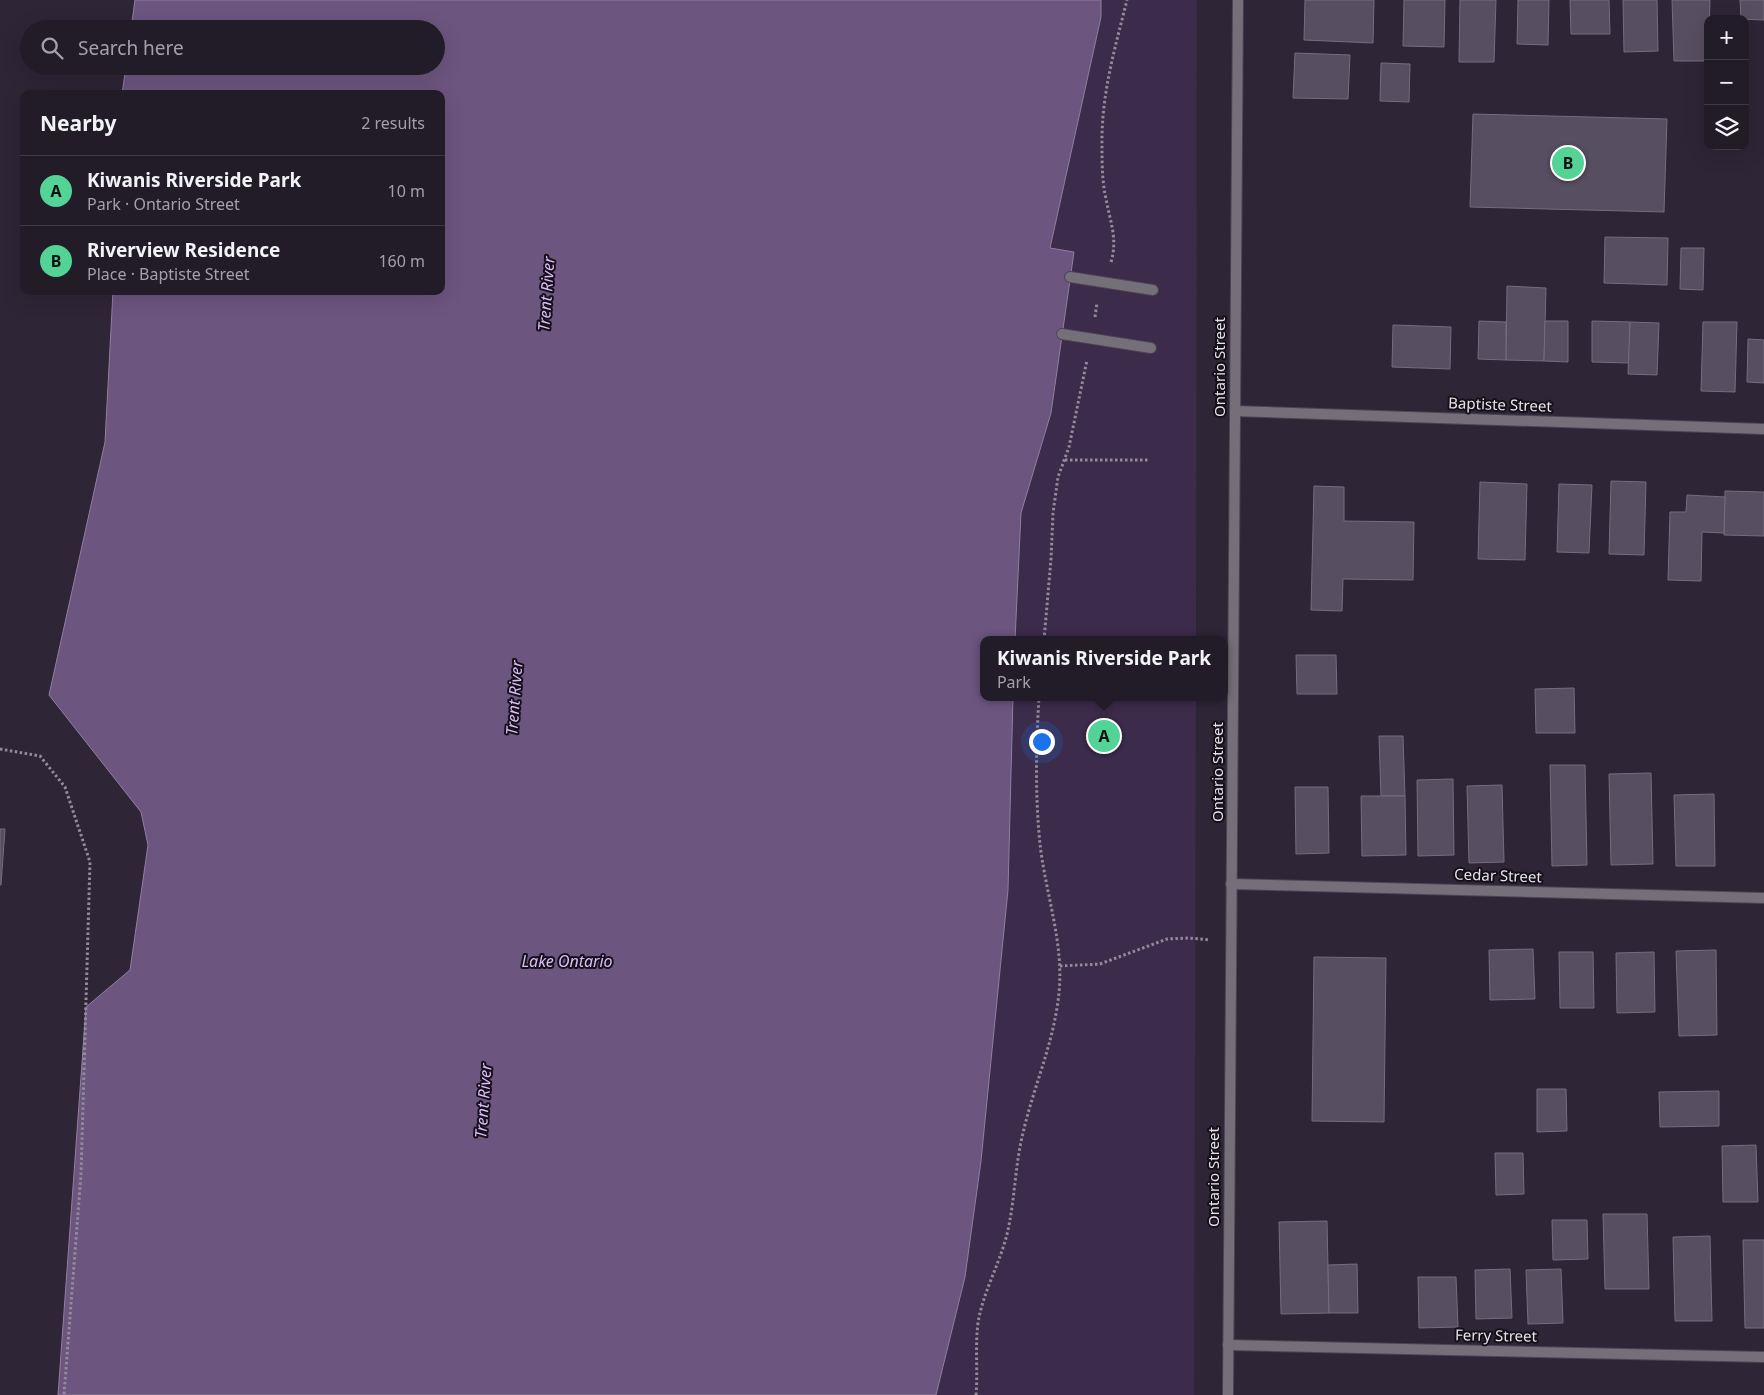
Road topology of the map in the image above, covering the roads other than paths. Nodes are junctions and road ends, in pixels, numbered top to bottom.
1 (1238, 0) edge
2 (1070, 277) dead end
3 (1153, 290) dead end
4 (1062, 334) dead end
5 (1152, 348) dead end
6 (1235, 411) junction
7 (1764, 429) edge
8 (1232, 884) junction
9 (1764, 898) edge
10 (1228, 1345) junction
11 (1764, 1357) edge
12 (1228, 1395) edge

1 - 6 street, Ontario Street
2 - 3 street
4 - 5 street
6 - 7 street, Baptiste Street
6 - 8 street, Ontario Street
8 - 9 street, Cedar Street
8 - 10 street, Ontario Street
10 - 11 street, Ferry Street
10 - 12 street, Ontario Street

